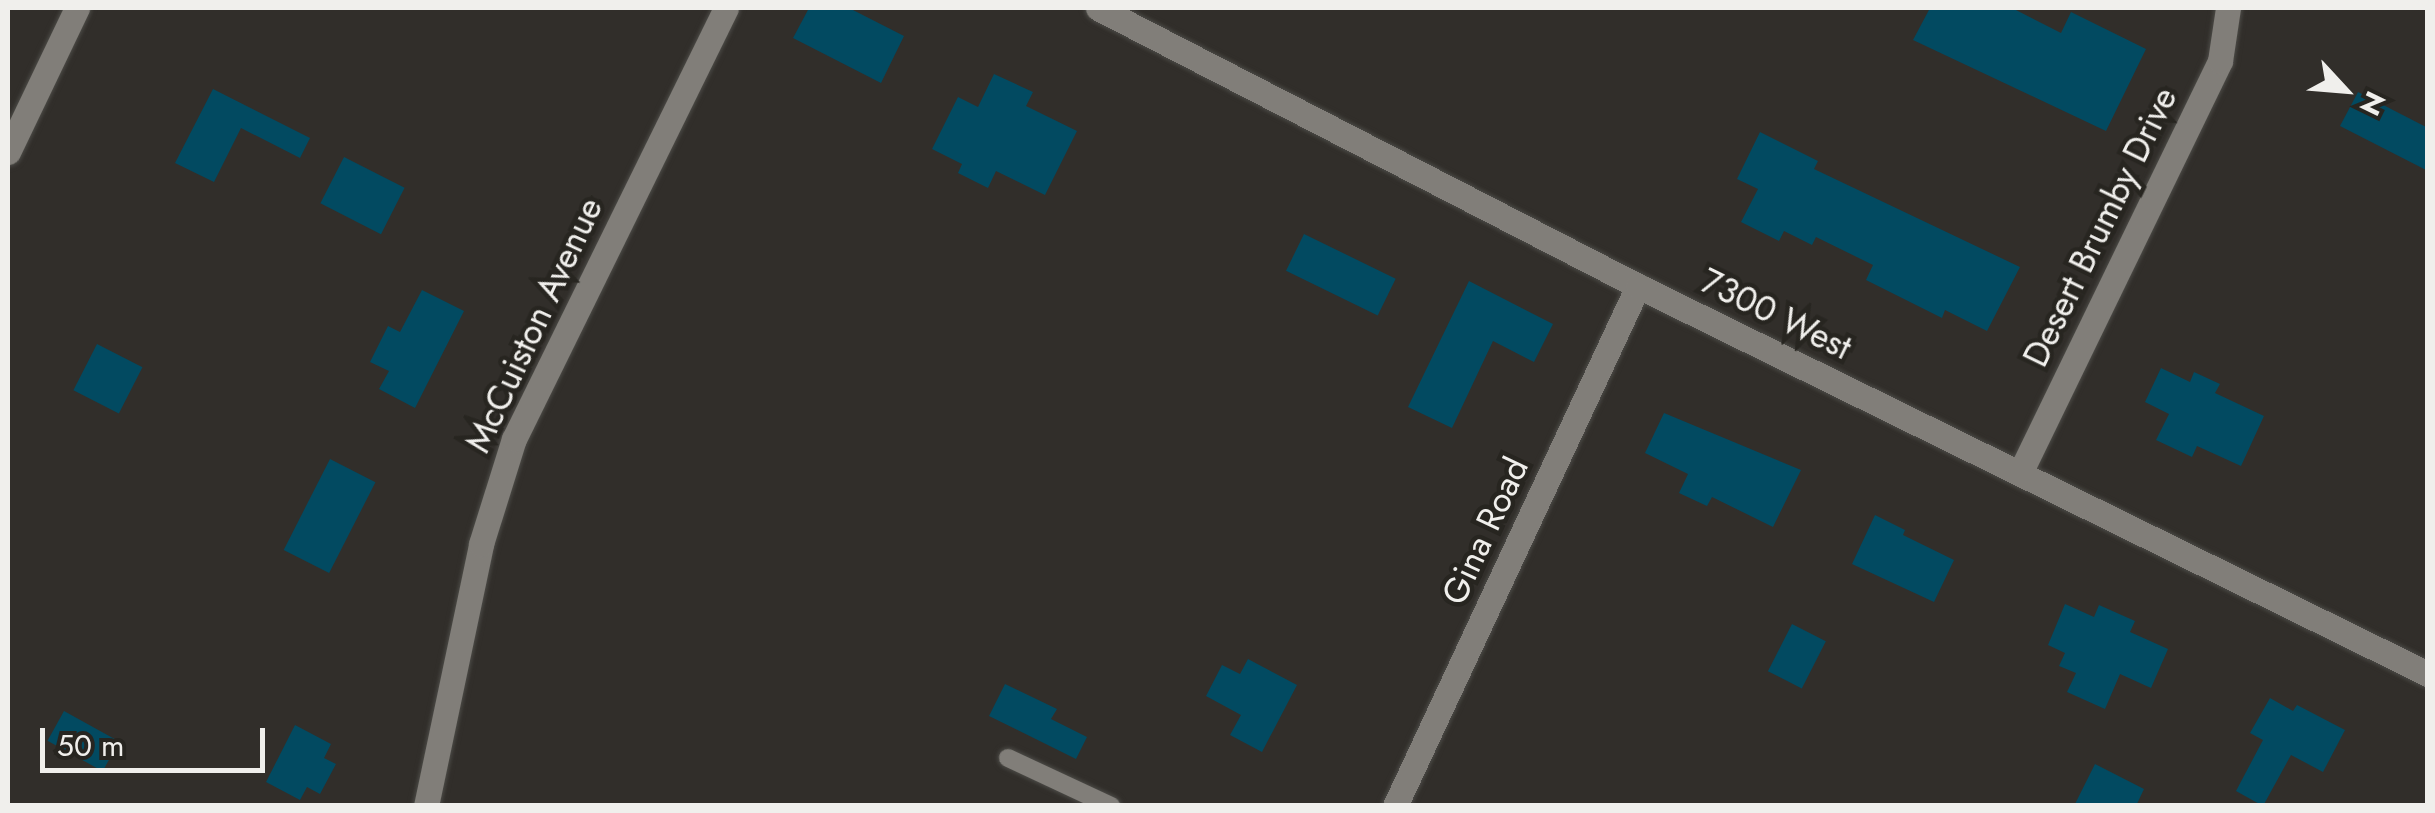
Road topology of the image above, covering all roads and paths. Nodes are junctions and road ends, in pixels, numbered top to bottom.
1 (76, 8) edge
2 (726, 8) edge
3 (1098, 8) edge
4 (2228, 8) edge
5 (8, 152) edge
6 (1638, 286) junction
7 (2020, 473) junction
8 (2428, 674) edge
9 (1008, 758) dead end
10 (426, 806) edge
11 (1111, 806) edge
12 (1395, 806) edge

1 - 5 street
2 - 10 street, McCuiston Avenue
3 - 6 street, 7300 West
4 - 7 street, Desert Brumby Drive
6 - 7 street, 7300 West
6 - 12 street, Gina Road
7 - 8 street, 7300 West
9 - 11 lane

